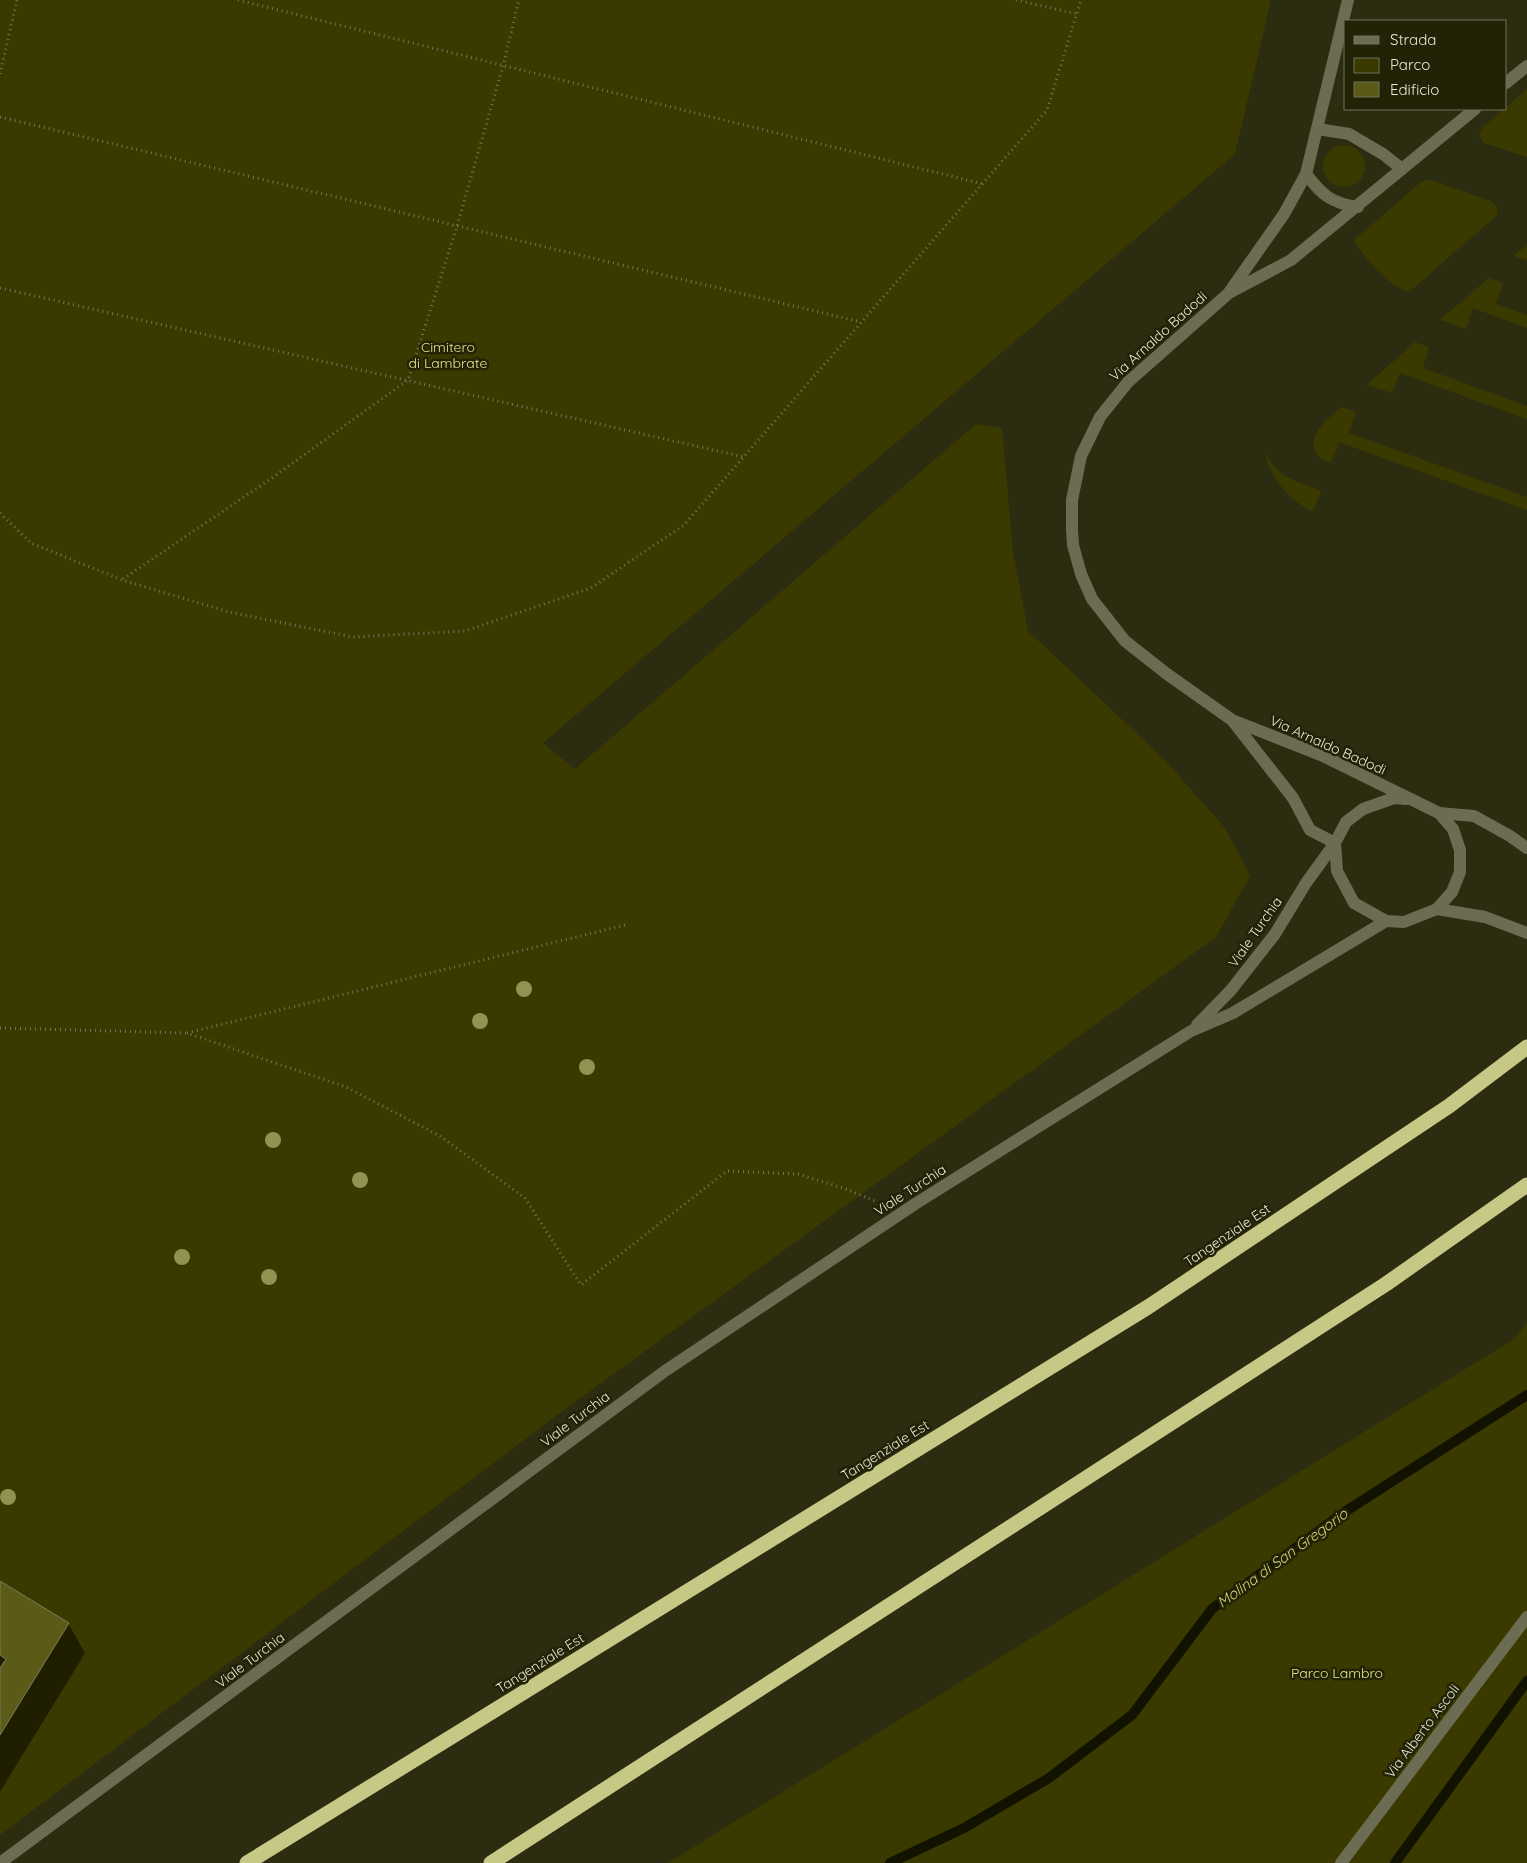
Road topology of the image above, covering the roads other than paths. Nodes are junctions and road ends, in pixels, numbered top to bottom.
1 (1348, 0) edge
2 (1527, 66) edge
3 (1507, 82) edge
4 (1474, 110) edge
5 (1318, 129) junction
6 (1402, 169) junction
7 (1306, 174) junction
8 (1358, 207) junction
9 (1229, 293) junction
10 (1232, 720) junction
11 (1411, 799) junction
12 (1439, 813) junction
13 (1335, 843) junction
14 (1527, 848) edge
15 (1437, 909) junction
16 (1386, 921) junction
17 (1527, 933) edge
18 (1191, 1031) junction
19 (1527, 1047) edge
20 (1527, 1185) edge
21 (1527, 1617) edge
22 (0, 1863) edge
23 (247, 1863) edge
24 (491, 1863) edge
25 (1341, 1863) edge

1 - 5 street
2 - 3 street
4 - 6 street, Via Arnaldo Badodi
5 - 6 street
5 - 7 street
6 - 8 street, Via Arnaldo Badodi
7 - 8 street
7 - 9 street
8 - 9 street, Via Arnaldo Badodi
9 - 10 street, Via Arnaldo Badodi
10 - 11 street, Via Arnaldo Badodi
10 - 13 street, Via Arnaldo Badodi
11 - 12 street
11 - 13 street
12 - 14 street
12 - 15 street
13 - 16 street
13 - 18 street, Viale Turchia
15 - 16 street
15 - 17 street
16 - 18 street, Viale Turchia
18 - 22 street, Viale Turchia
19 - 23 highway, Tangenziale Est
20 - 24 highway
21 - 25 street, Via Alberto Ascoli

